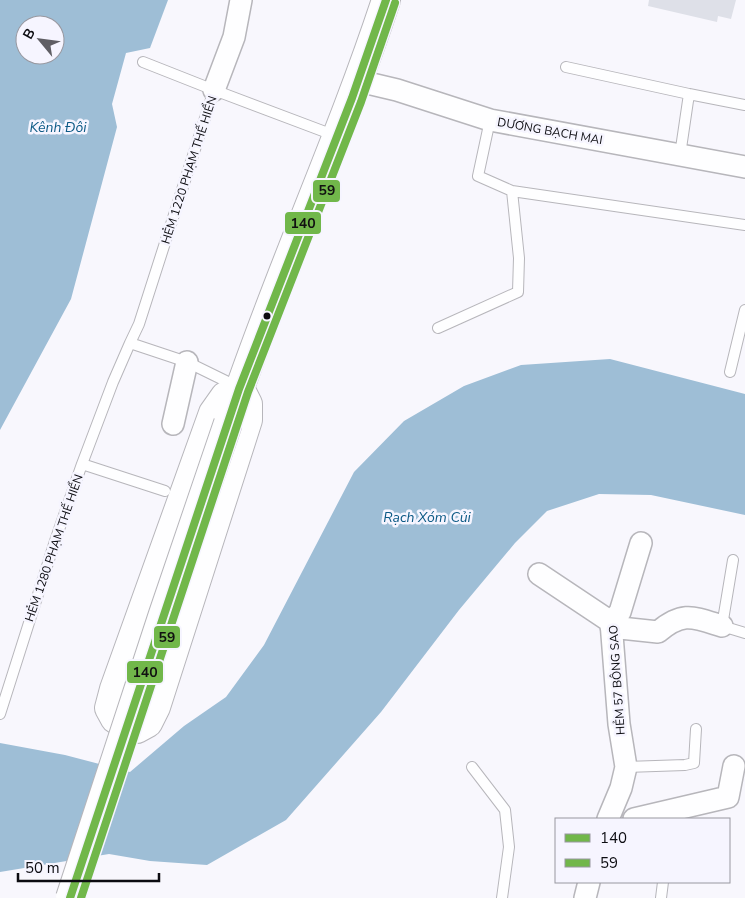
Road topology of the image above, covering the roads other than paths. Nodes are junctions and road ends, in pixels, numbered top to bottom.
1 (241, 0) edge
2 (386, 0) edge
3 (143, 62) dead end
4 (566, 67) dead end
5 (359, 81) junction
6 (214, 90) junction
7 (689, 94) junction
8 (745, 104) edge
9 (490, 120) junction
10 (336, 136) junction
11 (680, 155) junction
12 (745, 167) edge
13 (512, 191) junction
14 (745, 225) edge
15 (745, 310) edge
16 (438, 328) dead end
17 (130, 343) junction
18 (187, 362) junction
19 (730, 372) dead end
20 (240, 388) junction
21 (173, 424) dead end
22 (82, 464) junction
23 (166, 491) dead end
24 (641, 543) dead end
25 (733, 560) dead end
26 (539, 574) dead end
27 (611, 624) junction
28 (722, 626) junction
29 (745, 633) edge
30 (0, 714) edge
31 (696, 729) dead end
32 (734, 766) dead end
33 (472, 767) dead end
34 (626, 767) junction
35 (608, 818) edge
36 (638, 818) edge
37 (589, 883) edge
38 (663, 883) edge
39 (70, 898) edge
40 (502, 898) edge
41 (584, 898) edge
42 (661, 898) edge

1 - 6 street
2 - 5 main road
3 - 6 lane
4 - 7 lane
5 - 9 street, DƯƠNG BẠCH MAI
5 - 10 main road
6 - 10 lane, HẺM 1220 PHẠM THẾ HIỂN
6 - 17 lane, HẺM 1220 PHẠM THẾ HIỂN
7 - 8 lane
7 - 11 lane
9 - 11 street, DƯƠNG BẠCH MAI
9 - 13 lane
10 - 20 main road
11 - 12 street, DƯƠNG BẠCH MAI
13 - 14 lane
13 - 16 lane
15 - 19 lane
17 - 18 lane
17 - 22 lane, HẺM 1220 PHẠM THẾ HIỂN
18 - 20 lane
18 - 21 street
20 - 20 main road
20 - 39 main road, bridge
22 - 23 lane, HẺM 1280 PHẠM THẾ HIỂN
22 - 30 lane, HẺM 1280 PHẠM THẾ HIỂN
24 - 27 street, HẺM 57 BÔNG SAO
25 - 28 lane
26 - 27 street
27 - 28 street
27 - 34 street, HẺM 57 BÔNG SAO
28 - 29 lane
31 - 34 lane
32 - 36 street
33 - 40 lane
34 - 35 street, HẺM 57 BÔNG SAO
37 - 41 street
38 - 42 lane

